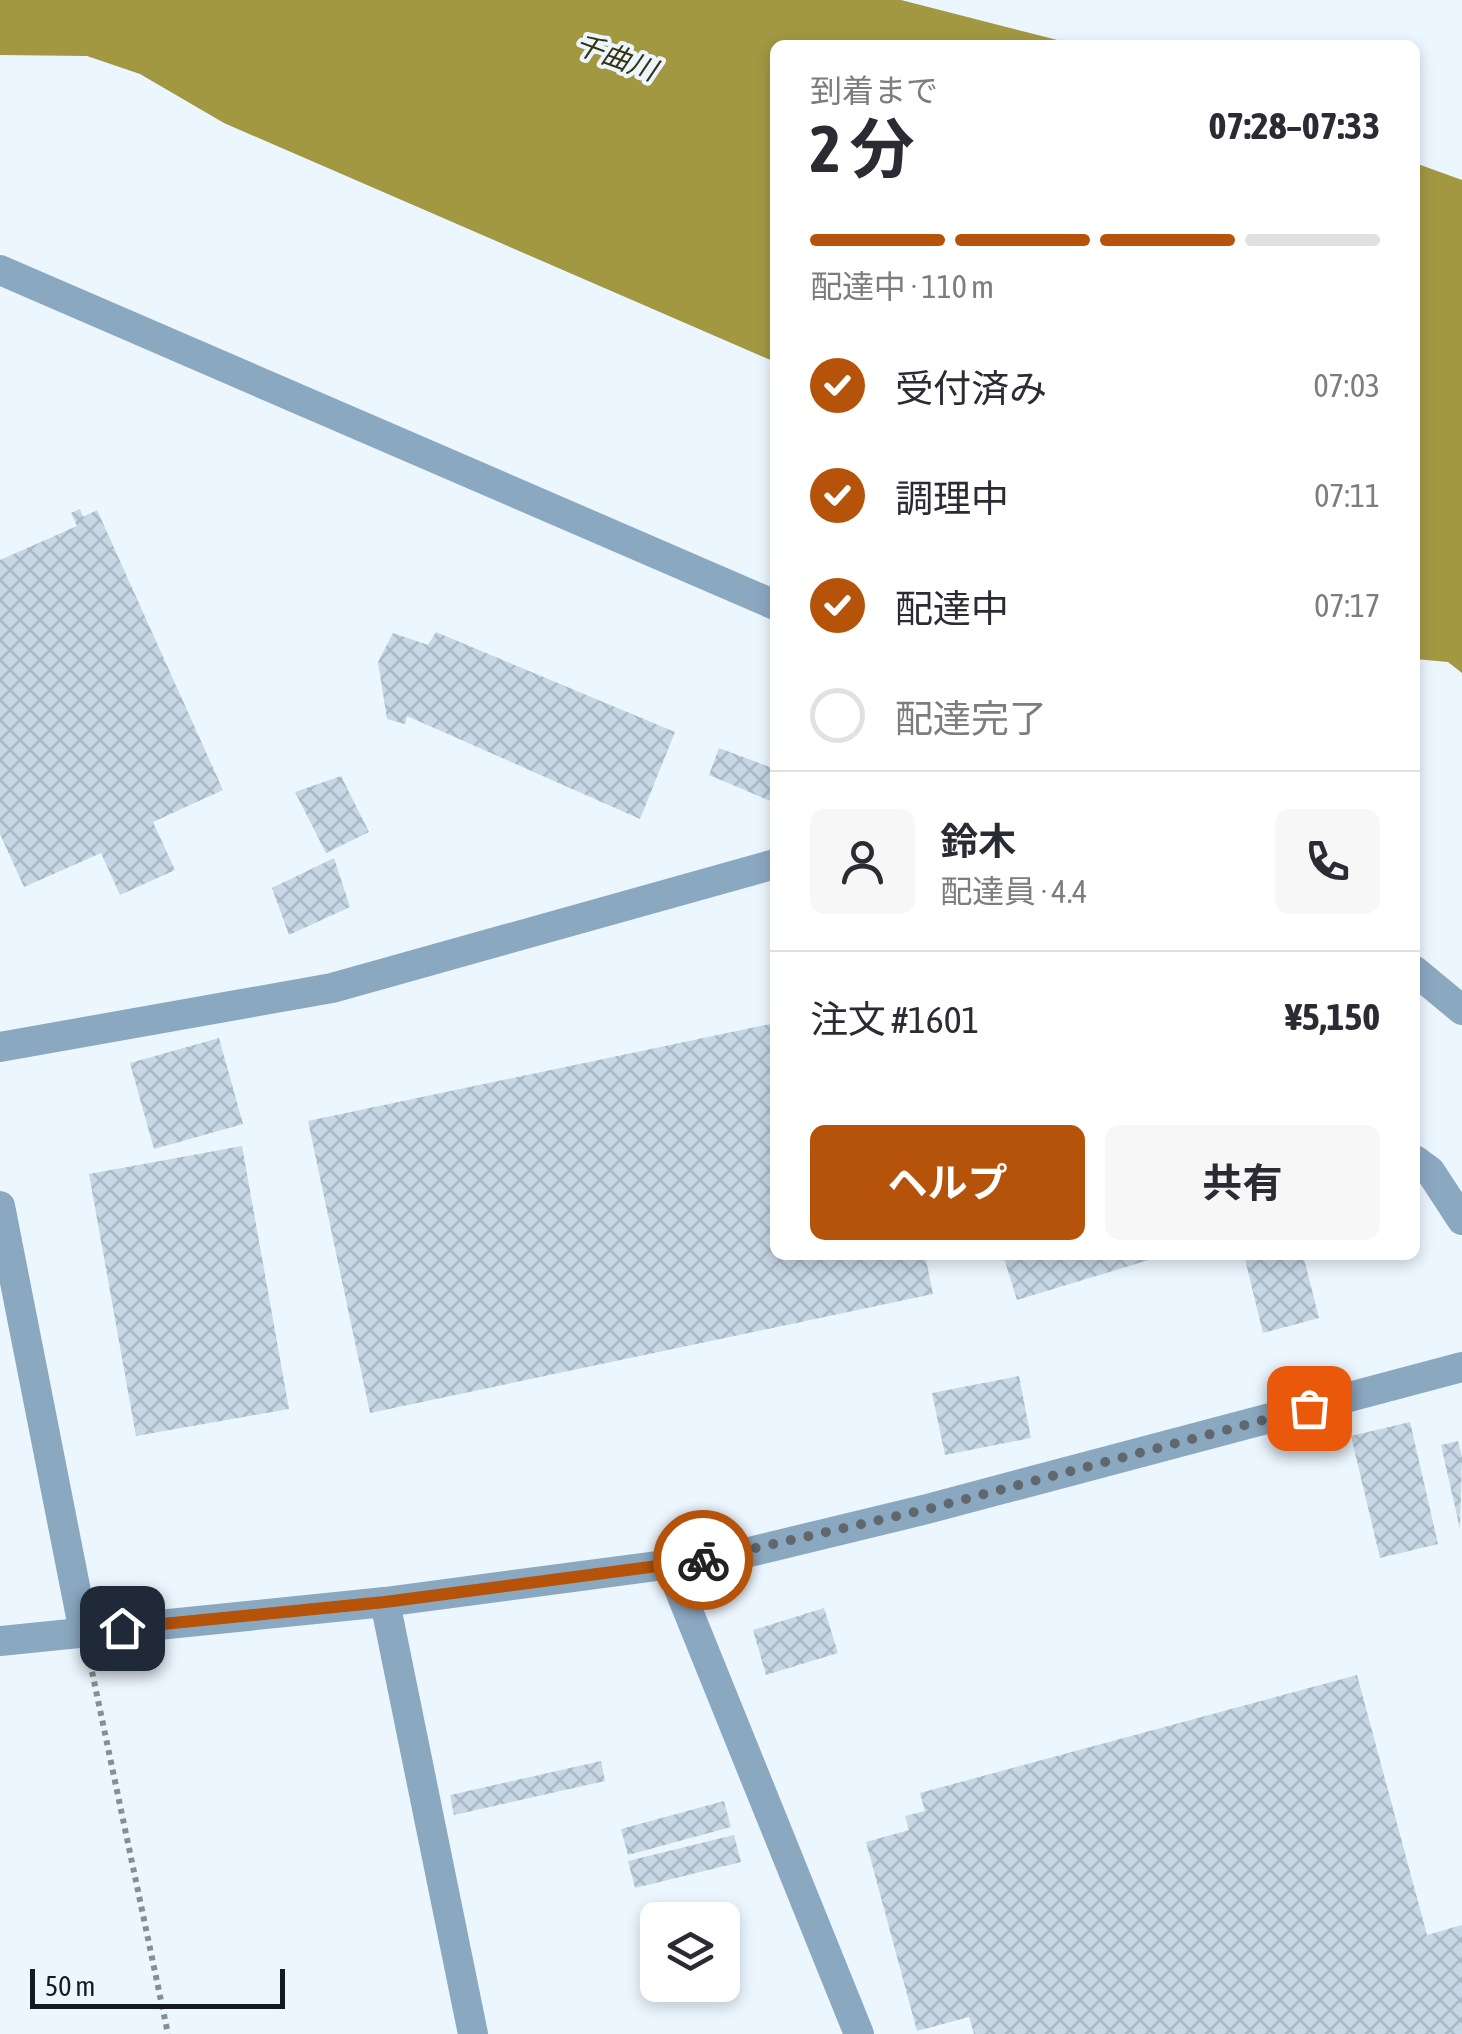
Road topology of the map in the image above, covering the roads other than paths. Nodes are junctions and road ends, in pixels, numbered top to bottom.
1 (0, 270) edge
2 (770, 603) edge
3 (770, 865) edge
4 (1420, 975) edge
5 (1462, 1010) edge
6 (0, 1047) edge
7 (1420, 1164) edge
8 (0, 1206) edge
9 (1462, 1220) edge
10 (1462, 1367) edge
11 (669, 1564) junction
12 (385, 1602) junction
13 (84, 1632) junction
14 (0, 1640) edge
15 (473, 2034) edge
16 (860, 2034) edge

1 - 2 street
3 - 6 street
4 - 5 street
7 - 9 street
8 - 13 street
10 - 11 street
11 - 12 street
11 - 16 street
12 - 13 street
12 - 15 street
13 - 14 street

